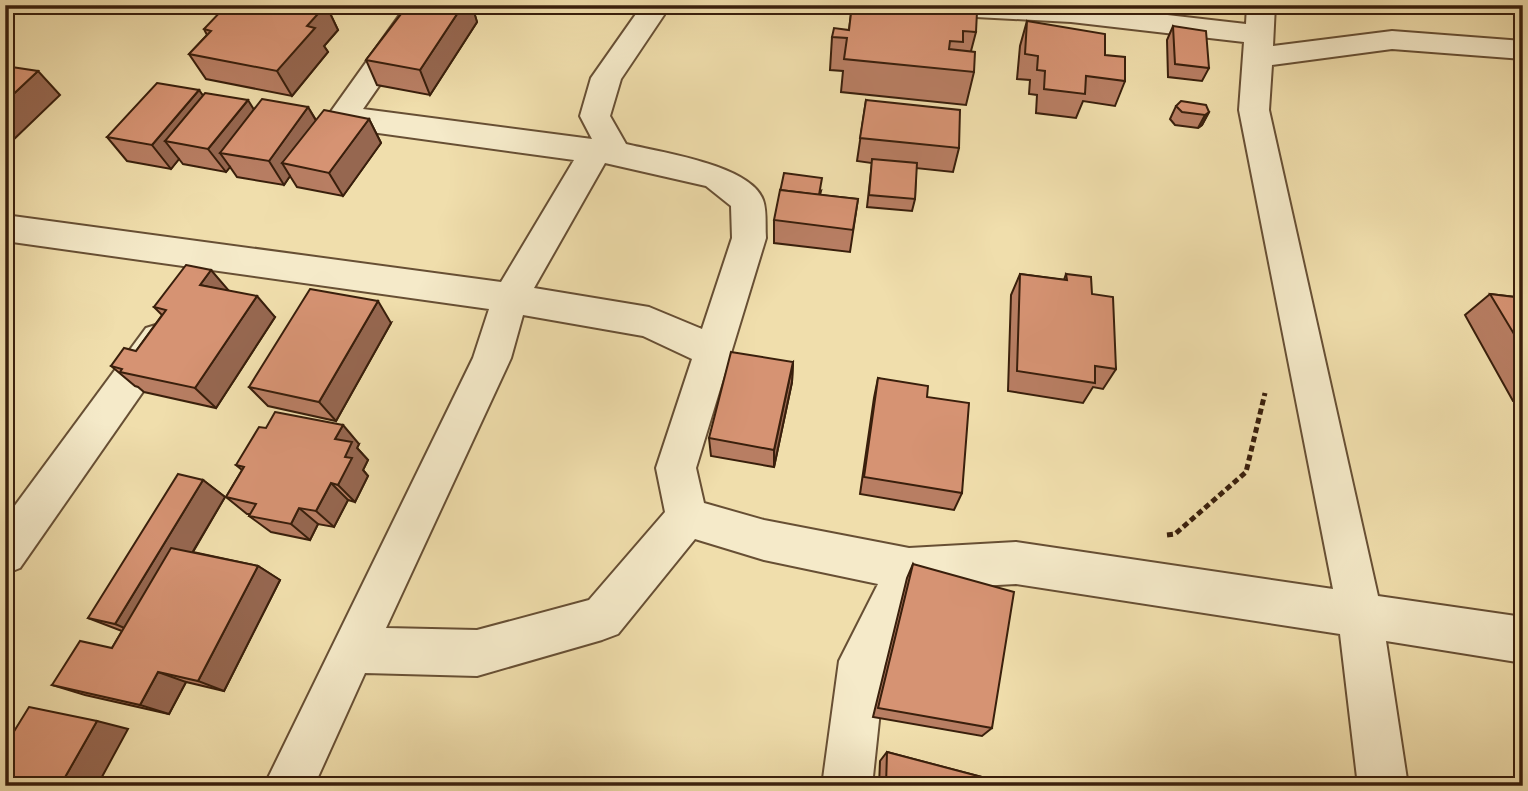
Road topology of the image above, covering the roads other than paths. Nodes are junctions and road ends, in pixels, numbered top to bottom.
1 (421, 5) edge
2 (651, 5) edge
3 (919, 5) edge
4 (1260, 32) edge
5 (1523, 50) edge
6 (605, 152) junction
7 (5, 228) edge
8 (218, 258) junction
9 (510, 298) junction
10 (714, 352) junction
11 (687, 517) junction
12 (5, 554) edge
13 (909, 569) junction
14 (1360, 615) junction
15 (1523, 640) edge
16 (352, 650) junction
17 (288, 786) edge
18 (846, 786) edge
19 (1383, 786) edge

1 - 6 street
2 - 6 street
3 - 4 street
4 - 5 street
4 - 14 street
6 - 9 street
6 - 10 street
7 - 8 street
8 - 9 street
8 - 12 street
9 - 10 street
9 - 16 street
10 - 11 street
11 - 13 street
11 - 16 street
13 - 14 street
13 - 18 street
14 - 15 street
14 - 19 street
16 - 17 street

